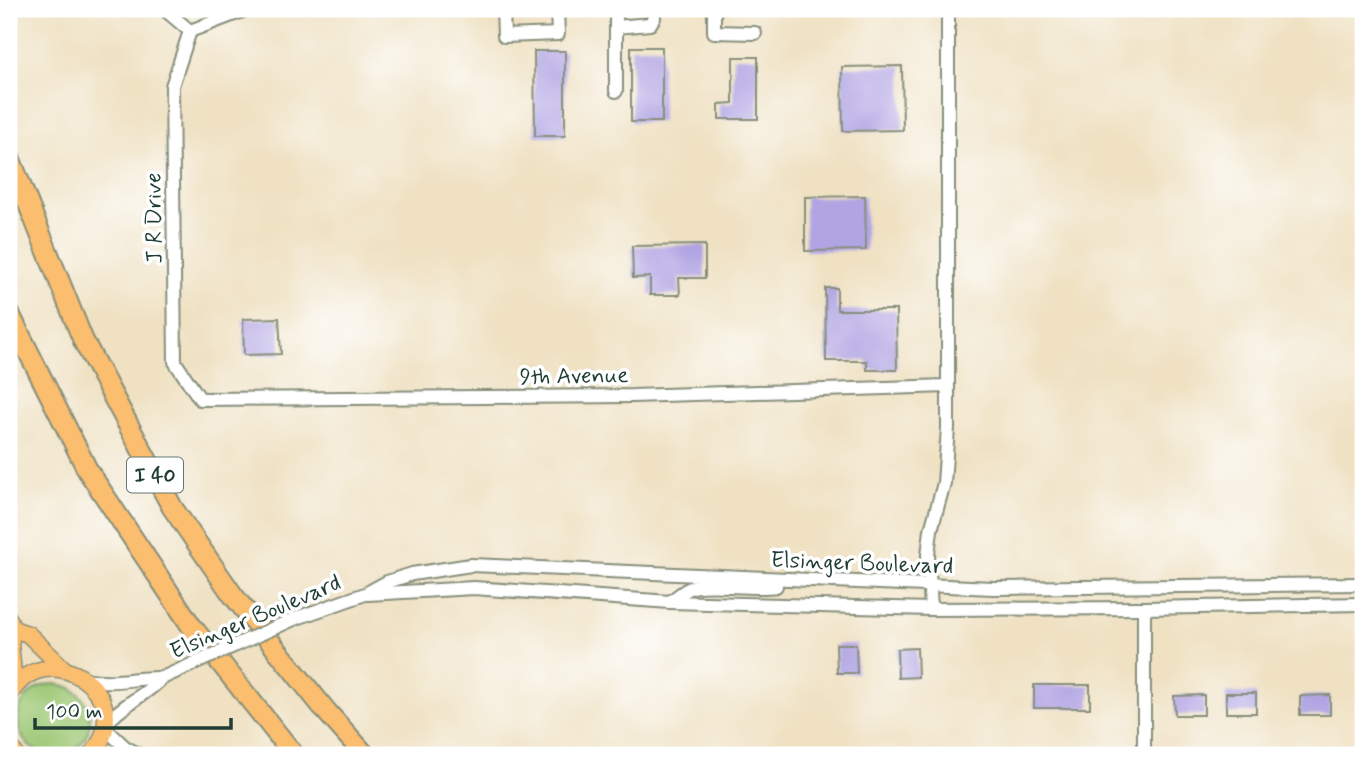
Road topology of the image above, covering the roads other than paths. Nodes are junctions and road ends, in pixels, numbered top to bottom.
1 (164, 9) edge
2 (248, 9) edge
3 (503, 9) edge
4 (557, 9) edge
5 (616, 9) edge
6 (654, 9) edge
7 (714, 9) edge
8 (947, 9) edge
9 (616, 27) junction
10 (190, 31) junction
11 (754, 33) dead end
12 (616, 91) dead end
13 (9, 156) edge
14 (9, 313) edge
15 (948, 386) junction
16 (200, 399) joint
17 (793, 581) junction
18 (1363, 584) edge
19 (929, 585) junction
20 (365, 594) junction
21 (670, 602) junction
22 (1363, 604) edge
23 (1144, 608) junction
24 (931, 609) junction
25 (11, 624) edge
26 (65, 670) junction
27 (162, 678) junction
28 (85, 679) junction
29 (11, 692) edge
30 (107, 726) junction
31 (9, 745) edge
32 (16, 755) edge
33 (92, 755) edge
34 (139, 755) edge
35 (294, 755) edge
36 (365, 755) edge
37 (1144, 755) edge

1 - 10 street
2 - 10 street
3 - 4 street
5 - 9 street
6 - 9 street
7 - 11 street
8 - 15 street
9 - 12 street
10 - 16 street, J R Drive
13 - 36 highway, I 40
14 - 35 highway, I 40
15 - 16 street, 9th Avenue
15 - 19 street
17 - 19 street, Elsinger Boulevard
17 - 20 street, Elsinger Boulevard
17 - 21 street
18 - 19 street, Elsinger Boulevard
19 - 24 street
20 - 21 street, Elsinger Boulevard
20 - 27 street, Elsinger Boulevard, bridge
21 - 24 street, Elsinger Boulevard
22 - 23 street, Elsinger Boulevard
23 - 24 street, Elsinger Boulevard
23 - 37 street
25 - 26 main road
25 - 29 main road
26 - 28 main road
26 - 29 main road
27 - 28 street, Elsinger Boulevard
27 - 30 street, Elsinger Boulevard
28 - 30 main road
30 - 33 main road
30 - 34 street
31 - 32 main road

